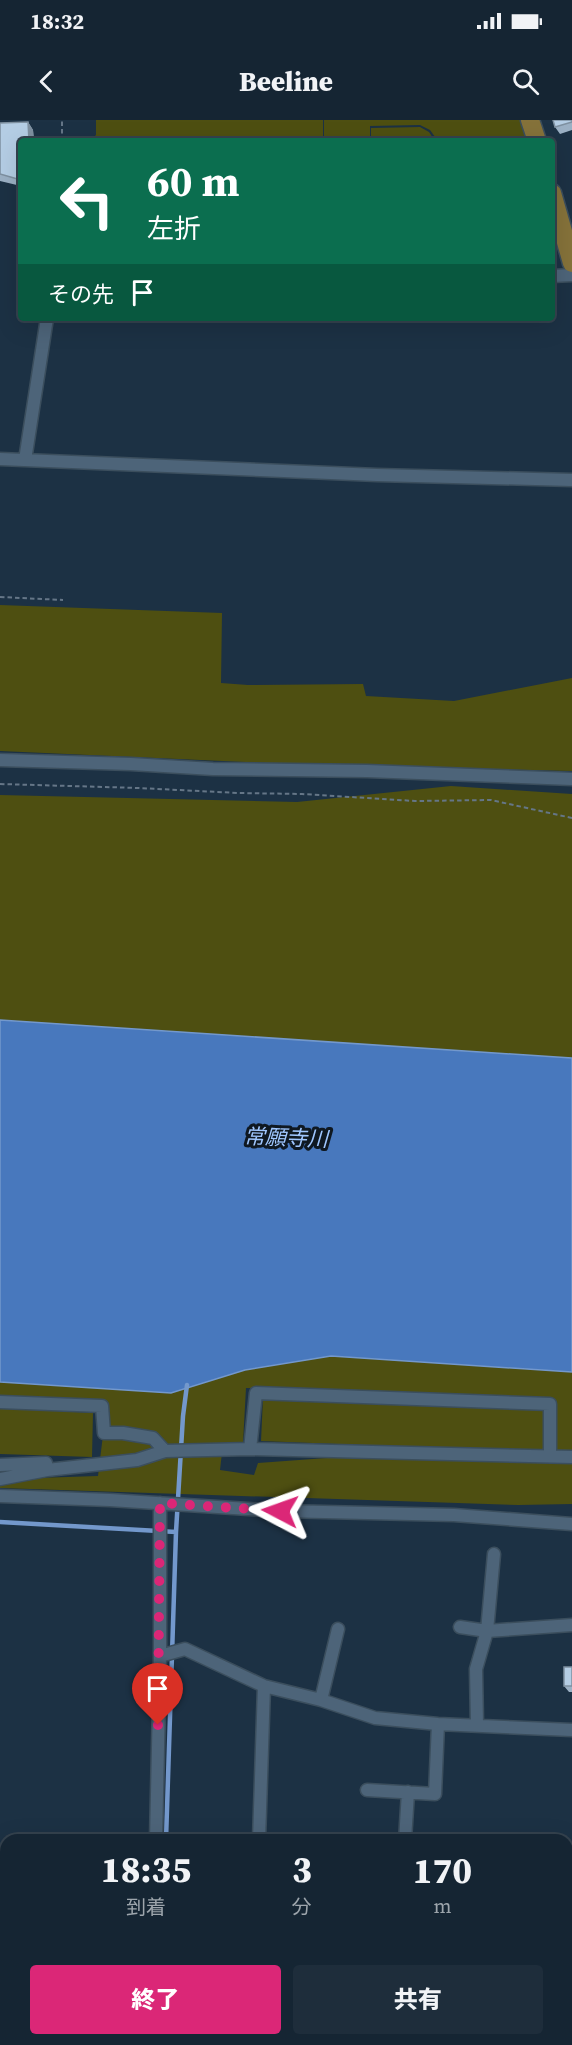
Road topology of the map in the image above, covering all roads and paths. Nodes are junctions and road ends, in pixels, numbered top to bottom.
1 (62, 120) edge
2 (530, 120) edge
3 (62, 138) edge
4 (536, 138) edge
5 (555, 204) edge
6 (572, 263) edge
7 (572, 275) edge
8 (555, 276) edge
9 (47, 321) edge
10 (0, 459) edge
11 (25, 460) junction
12 (572, 480) edge
13 (0, 597) edge
14 (63, 600) dead end
15 (0, 760) edge
16 (572, 779) edge
17 (0, 784) edge
18 (572, 818) edge
19 (0, 1402) edge
20 (250, 1449) junction
21 (165, 1451) junction
22 (550, 1456) junction
23 (572, 1457) edge
24 (0, 1465) edge
25 (47, 1470) junction
26 (0, 1479) edge
27 (0, 1496) edge
28 (160, 1503) junction
29 (572, 1524) edge
30 (494, 1554) dead end
31 (572, 1625) edge
32 (460, 1627) dead end
33 (338, 1629) dead end
34 (487, 1631) junction
35 (160, 1656) junction
36 (264, 1686) junction
37 (321, 1700) junction
38 (438, 1725) junction
39 (477, 1725) junction
40 (572, 1730) edge
41 (367, 1790) dead end
42 (408, 1792) junction
43 (156, 1834) edge
44 (259, 1834) edge
45 (405, 1834) edge

1 - 3 path
2 - 4 main road
5 - 6 main road
7 - 8 street
9 - 11 street
10 - 11 street
11 - 12 street
13 - 14 path
15 - 16 street
17 - 18 path
19 - 21 street
20 - 21 street
20 - 22 street
20 - 22 street
21 - 25 street
22 - 23 street
24 - 25 street
25 - 26 street
27 - 28 street
28 - 29 street
28 - 35 street
30 - 34 street
31 - 34 street
32 - 34 street
33 - 37 street
34 - 39 street
35 - 36 street
35 - 43 street
36 - 37 street
36 - 44 street
37 - 38 street
38 - 39 street
38 - 42 street
39 - 40 street
41 - 42 street
42 - 45 street

